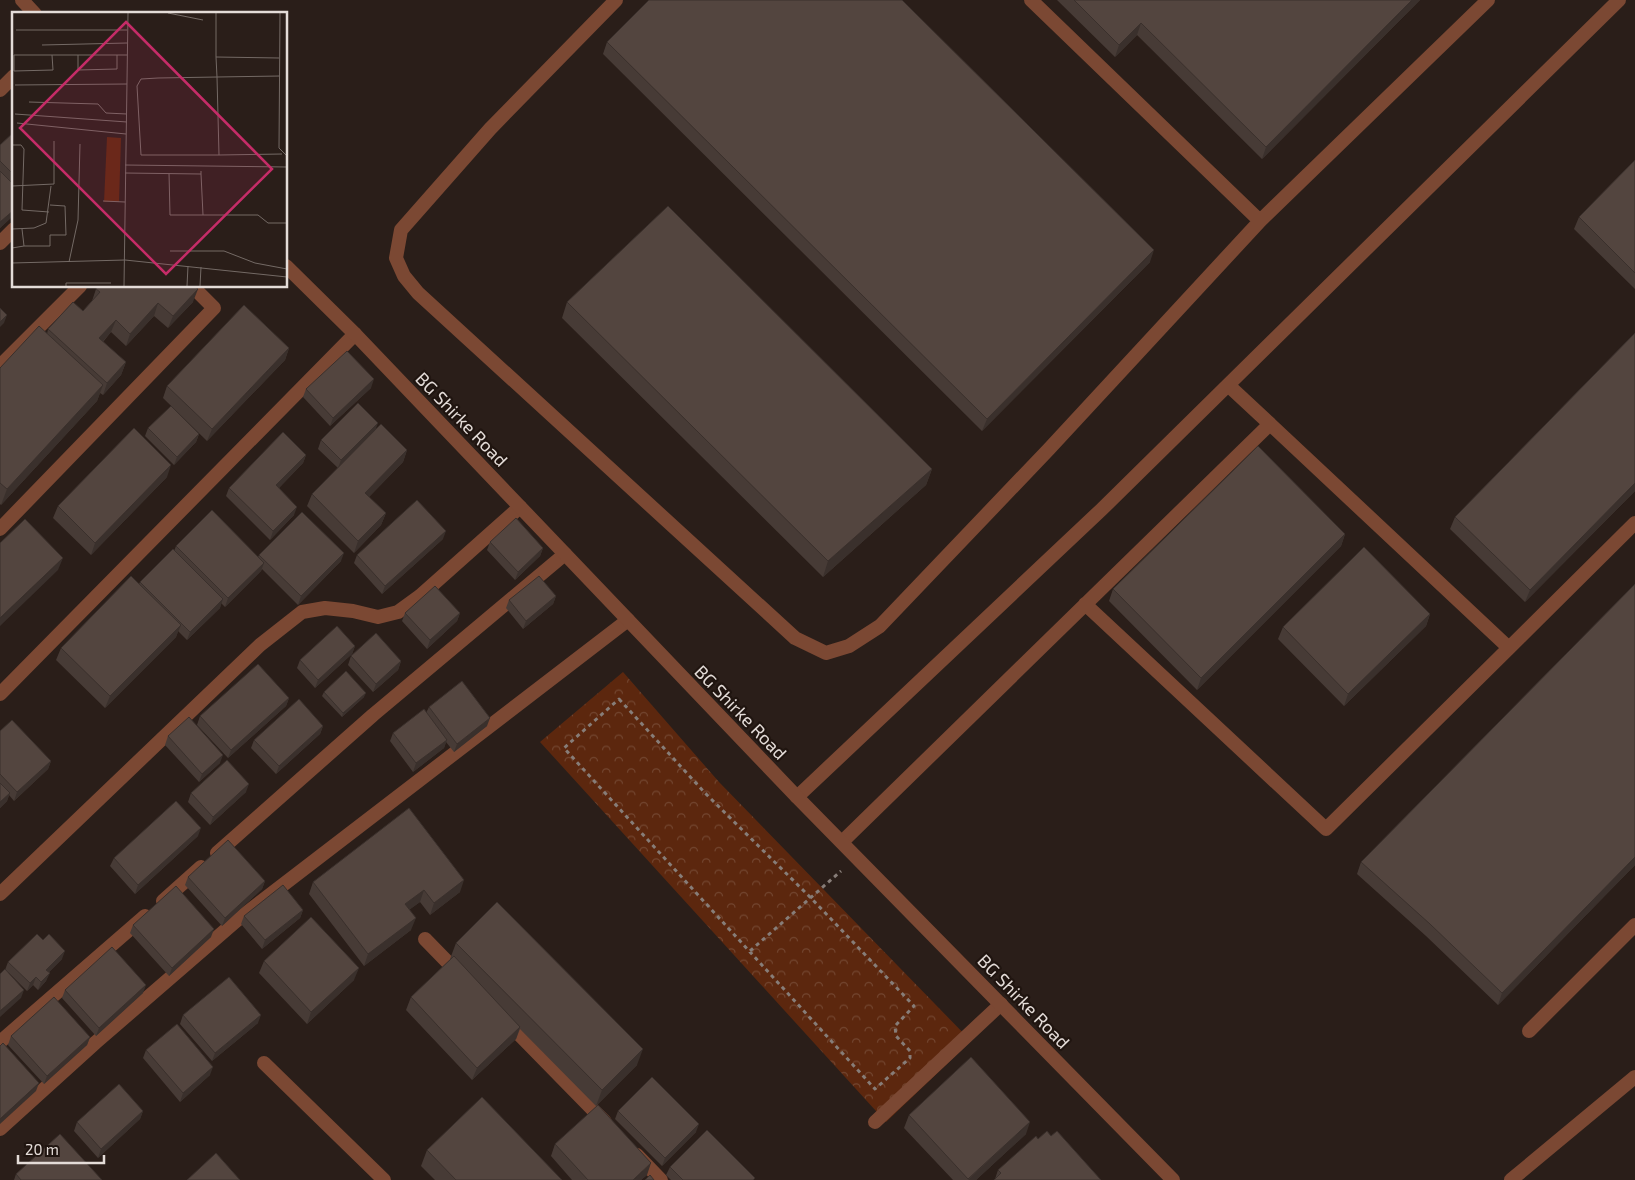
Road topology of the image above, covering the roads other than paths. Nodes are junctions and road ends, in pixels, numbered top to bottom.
1 (22, 0) edge
2 (616, 0) edge
3 (1030, 0) edge
4 (1488, 0) edge
5 (1619, 0) edge
6 (33, 12) edge
7 (12, 78) edge
8 (0, 90) edge
9 (1260, 222) junction
10 (12, 231) edge
11 (0, 243) edge
12 (288, 268) edge
13 (78, 288) edge
14 (194, 288) edge
15 (355, 334) junction
16 (0, 366) edge
17 (1228, 385) junction
18 (1270, 424) junction
19 (520, 507) junction
20 (1635, 523) edge
21 (0, 529) edge
22 (565, 554) junction
23 (1085, 604) junction
24 (628, 620) junction
25 (1509, 648) junction
26 (0, 694) edge
27 (797, 797) junction
28 (842, 842) junction
29 (0, 894) edge
30 (1635, 925) edge
31 (425, 939) dead end
32 (473, 987) edge
33 (1001, 1004) junction
34 (500, 1015) edge
35 (1529, 1031) dead end
36 (0, 1042) edge
37 (264, 1063) dead end
38 (1635, 1076) edge
39 (875, 1122) dead end
40 (0, 1129) edge
41 (615, 1132) edge
42 (628, 1146) edge
43 (384, 1180) edge
44 (661, 1180) edge
45 (1173, 1180) edge
46 (1511, 1180) edge

1 - 6 street
2 - 9 street
3 - 9 street
4 - 9 street
5 - 17 street
7 - 8 street
10 - 11 street
12 - 15 street, BG Shirke Road
13 - 16 street
14 - 21 street
15 - 19 street, BG Shirke Road
15 - 26 street
17 - 18 street
17 - 27 street
18 - 23 street
18 - 25 street
19 - 22 street, BG Shirke Road
19 - 29 street
20 - 25 street
22 - 24 street, BG Shirke Road
22 - 36 street
23 - 25 street
23 - 28 street
24 - 27 street, BG Shirke Road
24 - 40 street
27 - 28 street, BG Shirke Road
28 - 33 street, BG Shirke Road
30 - 35 street
31 - 32 street
33 - 39 street
33 - 45 street, BG Shirke Road
34 - 41 street
37 - 43 street
38 - 46 street
42 - 44 street

